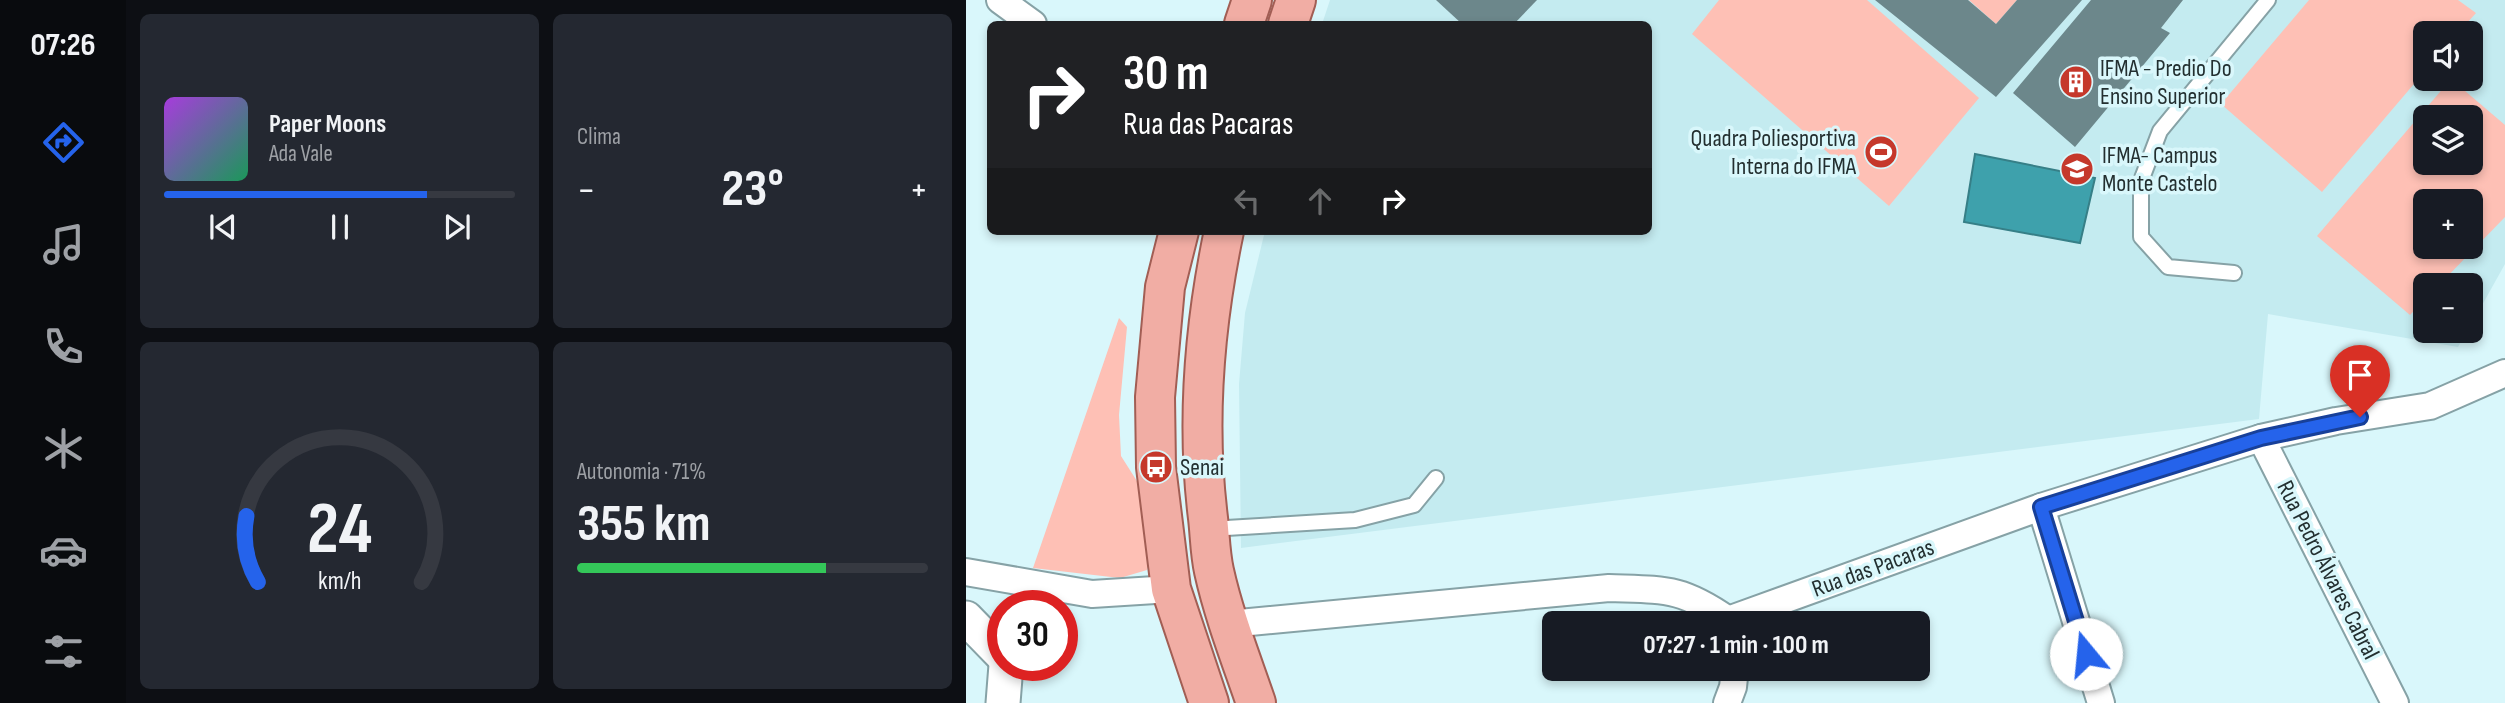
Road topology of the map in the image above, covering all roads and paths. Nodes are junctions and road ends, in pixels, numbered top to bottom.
1 (1000, 0) edge
2 (1252, 0) edge
3 (1296, 0) edge
4 (2268, 0) edge
5 (1029, 21) edge
6 (1245, 21) edge
7 (1289, 21) edge
8 (1178, 235) edge
9 (1223, 235) edge
10 (2234, 273) dead end
11 (2505, 373) edge
12 (2261, 438) junction
13 (1436, 478) dead end
14 (2041, 507) junction
15 (1209, 529) junction
16 (966, 572) edge
17 (1171, 589) junction
18 (1714, 611) edge
19 (1755, 611) edge
20 (966, 618) edge
21 (1228, 624) junction
22 (987, 640) edge
23 (1005, 681) edge
24 (1734, 681) edge
25 (1003, 703) edge
26 (1209, 703) edge
27 (1256, 703) edge
28 (1727, 703) edge
29 (2101, 703) edge
30 (2395, 703) edge

1 - 5 street
2 - 6 main road
3 - 7 main road
4 - 10 lane
8 - 17 main road
9 - 15 main road
11 - 12 street, Rua das Pacaras
12 - 14 street, Rua das Pacaras
12 - 30 street, Rua Pedro Álvares Cabral
13 - 15 lane
14 - 19 street, Rua das Pacaras
14 - 29 street
15 - 21 main road
16 - 17 street
17 - 26 main road
18 - 21 street, Rua das Pacaras
20 - 22 street
21 - 27 main road
23 - 25 street
24 - 28 street

